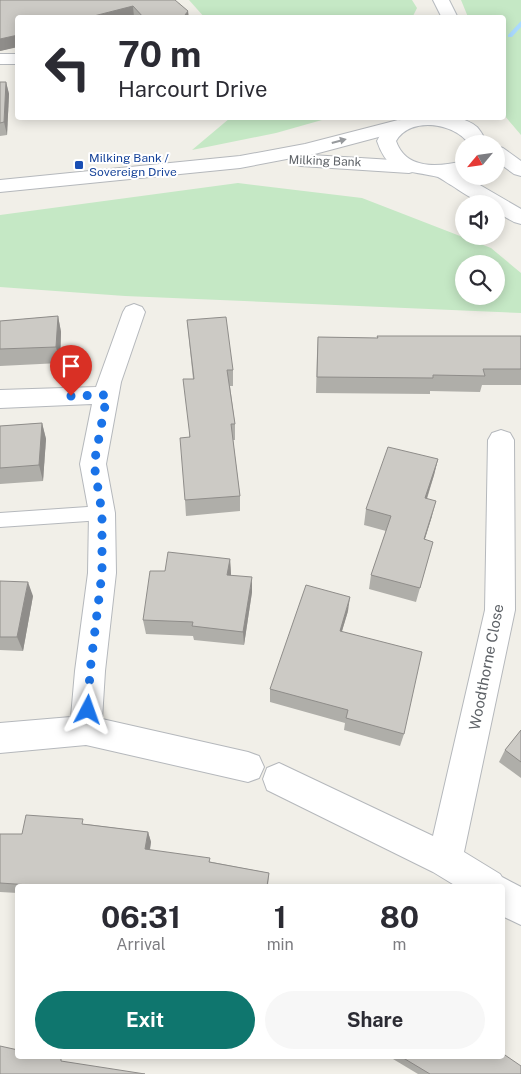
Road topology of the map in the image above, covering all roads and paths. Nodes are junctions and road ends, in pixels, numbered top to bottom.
1 (0, 58) edge
2 (15, 59) edge
3 (439, 120) edge
4 (408, 121) edge
5 (476, 135) edge
6 (505, 158) edge
7 (240, 162) junction
8 (409, 167) junction
9 (455, 169) edge
10 (521, 170) edge
11 (443, 172) junction
12 (0, 186) edge
13 (521, 218) edge
14 (134, 312) dead end
15 (107, 395) junction
16 (0, 399) edge
17 (501, 440) dead end
18 (102, 513) junction
19 (0, 520) edge
20 (86, 730) junction
21 (0, 738) edge
22 (248, 767) dead end
23 (279, 778) dead end
24 (445, 860) junction
25 (485, 884) edge
26 (505, 897) edge
27 (521, 906) edge

1 - 2 street
3 - 5 street, Milking Bank
7 -> 4 street, Milking Bank
4 - 8 street
6 - 10 street
7 - 8 street, Milking Bank
7 - 12 street, Milking Bank
8 - 11 street, Milking Bank
9 - 11 street
11 - 13 street
14 - 15 street
15 - 16 street
15 - 18 street
17 - 24 street, Woodthorne Close
18 - 19 lane
18 - 20 street
20 - 21 street
20 - 22 street
23 - 24 street
24 - 25 street
26 - 27 street

